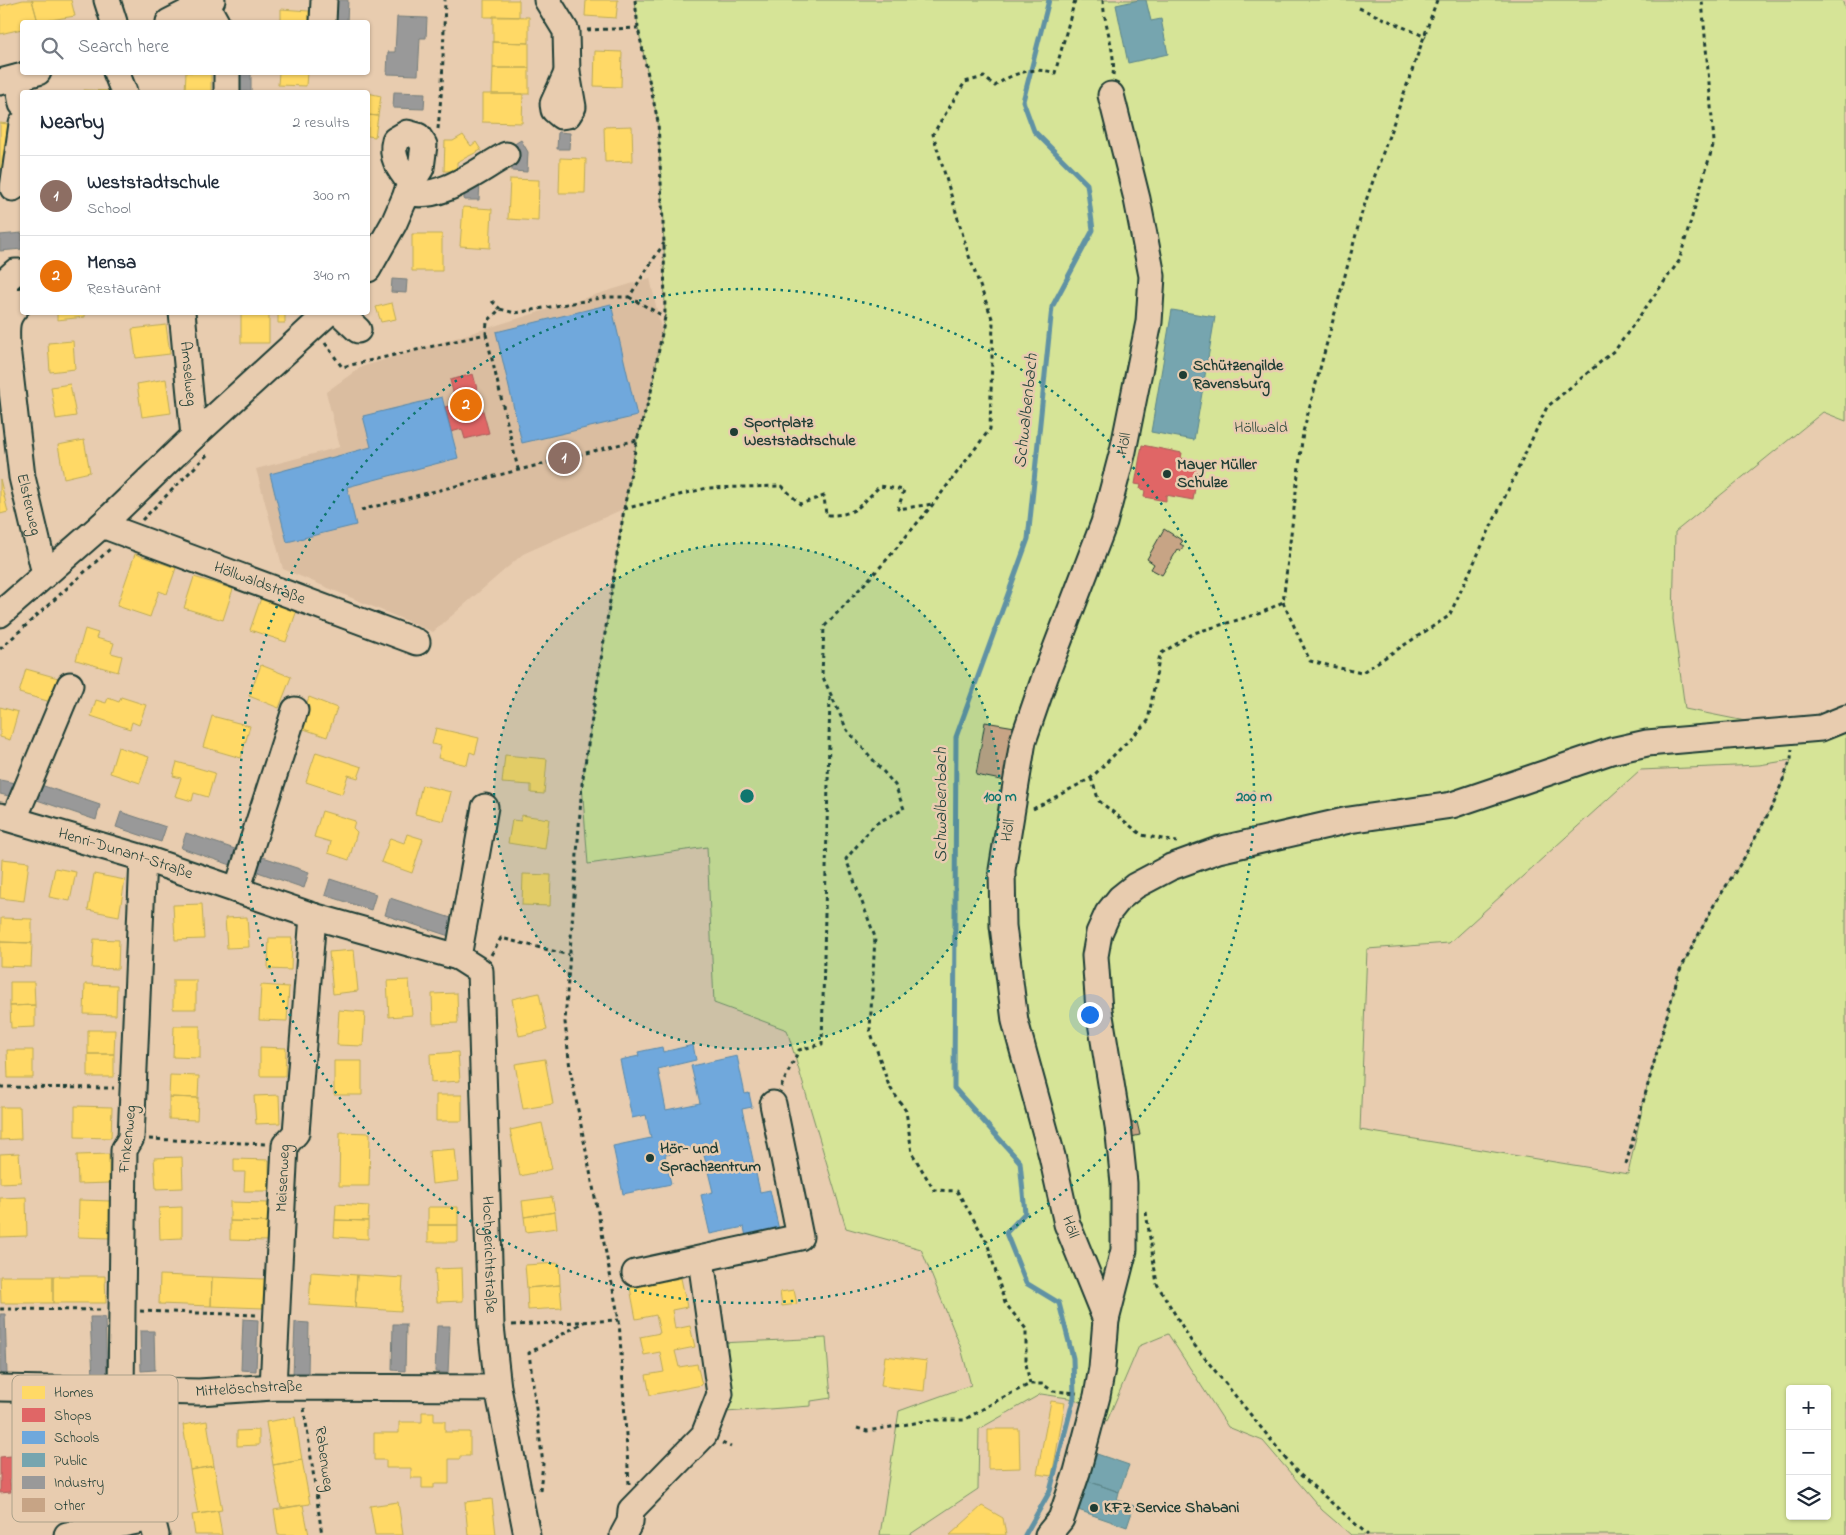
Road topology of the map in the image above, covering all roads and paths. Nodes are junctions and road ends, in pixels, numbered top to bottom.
1 (107, 0) edge
2 (324, 0) edge
3 (547, 0) edge
4 (636, 0) edge
5 (1075, 0) edge
6 (1103, 0) edge
7 (1437, 0) edge
8 (1702, 0) edge
9 (1359, 8) dead end
10 (212, 9) edge
11 (113, 20) edge
12 (176, 20) edge
13 (323, 20) edge
14 (638, 28) junction
15 (566, 31) junction
16 (1426, 37) junction
17 (567, 72) dead end
18 (117, 75) edge
19 (227, 75) edge
20 (19, 77) edge
21 (20, 90) edge
22 (123, 90) edge
23 (227, 90) edge
24 (1111, 95) joint
25 (20, 138) edge
26 (506, 155) dead end
27 (13, 188) dead end
28 (664, 243) junction
29 (370, 265) edge
30 (20, 272) edge
31 (629, 297) junction
32 (492, 301) dead end
33 (16, 307) edge
34 (500, 308) junction
35 (182, 315) edge
36 (326, 315) edge
37 (342, 315) edge
38 (665, 317) junction
39 (358, 330) dead end
40 (486, 334) junction
41 (322, 340) dead end
42 (194, 436) junction
43 (637, 440) junction
44 (518, 470) junction
45 (934, 503) junction
46 (624, 509) junction
47 (361, 510) dead end
48 (102, 525) junction
49 (44, 574) junction
50 (1283, 602) junction
51 (0, 614) edge
52 (417, 642) dead end
53 (70, 685) dead end
54 (830, 692) junction
55 (295, 710) dead end
56 (1846, 718) edge
57 (1795, 731) junction
58 (1091, 778) junction
59 (485, 807) dead end
60 (7, 818) edge
61 (1009, 822) junction
62 (1180, 843) dead end
63 (144, 858) junction
64 (237, 890) junction
65 (313, 916) junction
66 (569, 955) junction
67 (458, 957) junction
68 (480, 971) junction
69 (0, 1087) edge
70 (132, 1088) junction
71 (772, 1104) joint
72 (131, 1138) junction
73 (285, 1145) junction
74 (1626, 1164) dead end
75 (1146, 1208) dead end
76 (701, 1260) junction
77 (635, 1273) dead end
78 (618, 1320) junction
79 (1106, 1320) junction
80 (584, 1322) junction
81 (491, 1326) junction
82 (127, 1375) edge
83 (1030, 1384) junction
84 (272, 1387) junction
85 (302, 1388) junction
86 (498, 1388) junction
87 (178, 1391) edge
88 (1082, 1393) dead end
89 (857, 1428) dead end
90 (540, 1494) dead end
91 (631, 1510) junction
92 (154, 1527) edge
93 (67, 1535) edge
94 (322, 1535) edge
95 (527, 1535) edge
96 (624, 1535) edge
97 (1048, 1535) edge
98 (1368, 1535) edge

1 - 11 street
2 - 13 street
3 - 15 street
4 - 14 path
5 - 45 path
6 - 24 path
7 - 16 path
8 - 50 path
9 - 16 path
10 - 12 street
14 - 15 path
14 - 28 path
15 - 17 street
16 - 50 path
18 - 22 street
19 - 23 street
20 - 21 street
24 - 61 street, Höll
25 - 27 street
26 - 29 street
28 - 31 path
28 - 38 path
30 - 33 street, Elsterweg
31 - 34 path
31 - 38 path
32 - 34 path
33 - 49 street, Elsterweg
34 - 40 path
35 - 42 street, Amselweg
36 - 42 street
37 - 39 street
38 - 43 path
40 - 41 path
40 - 44 path
42 - 48 street
43 - 44 path
43 - 46 path
44 - 47 path
45 - 46 path
45 - 54 path
46 - 66 path
48 - 49 street
48 - 52 street, Höllwaldstraße
49 - 51 street
50 - 58 path
53 - 60 street, Henri-Dunant-Straße
54 - 71 path
54 - 83 path
55 - 64 street
56 - 57 street
57 - 74 path
57 - 79 street
58 - 61 path
58 - 62 path
59 - 67 street
60 - 63 street, Henri-Dunant-Straße
61 - 79 street, Höll
63 - 64 street, Henri-Dunant-Straße
63 - 70 street, Finkenweg
64 - 65 street, Henri-Dunant-Straße
65 - 67 street, Henri-Dunant-Straße
65 - 73 street, Meisenweg
66 - 68 path
66 - 78 path
67 - 68 street, Henri-Dunant-Straße
68 - 81 street, Hochgerichtstraße
69 - 70 path
70 - 72 street, Finkenweg
71 - 76 street
72 - 73 path
72 - 82 street, Finkenweg
73 - 84 street, Meisenweg
75 - 98 path
76 - 77 street
76 - 91 street
78 - 80 path
78 - 91 path
79 - 97 street, Höll
80 - 81 path
80 - 90 path
81 - 86 street, Hochgerichtstraße
83 - 88 path
83 - 89 path
84 - 85 street, Mittelöschstraße
84 - 87 street, Mittelöschstraße
85 - 86 street, Mittelöschstraße
85 - 94 path, Rabenweg
86 - 95 street, Hochgerichtstraße
91 - 96 street
92 - 93 street

